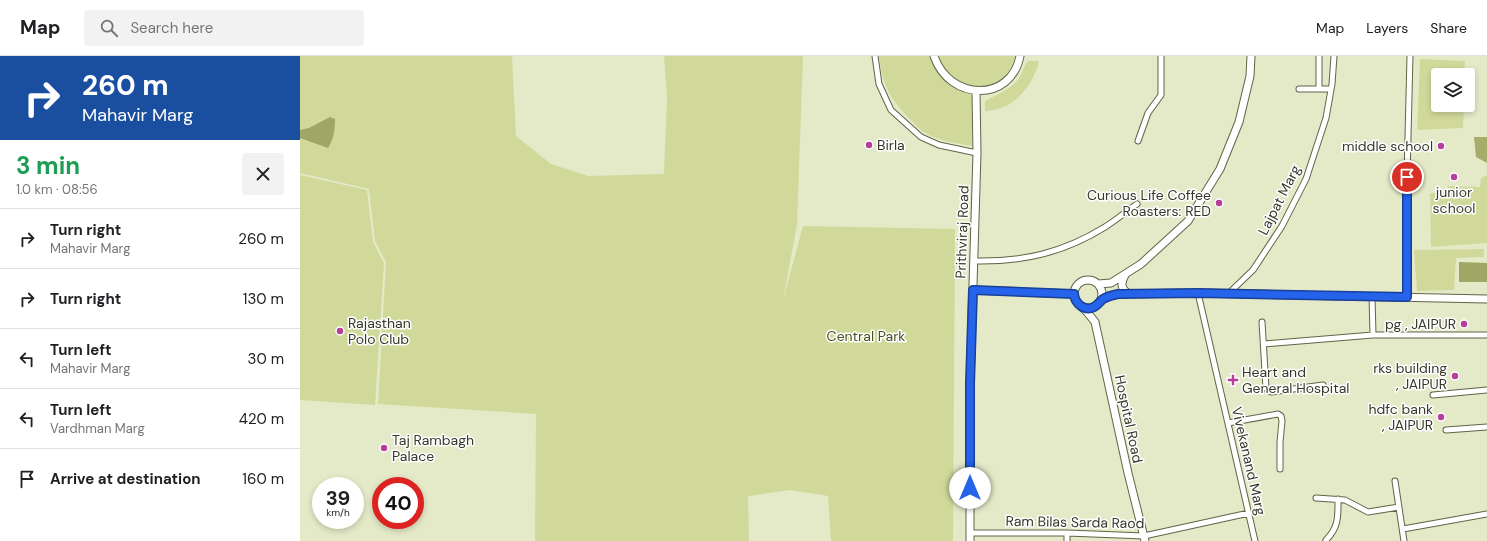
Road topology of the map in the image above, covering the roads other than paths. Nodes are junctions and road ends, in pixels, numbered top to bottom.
1 (875, 56) edge
2 (934, 56) edge
3 (1020, 56) edge
4 (1161, 56) edge
5 (1251, 56) edge
6 (1319, 56) edge
7 (1334, 56) edge
8 (1410, 56) edge
9 (1299, 89) dead end
10 (1318, 89) junction
11 (1331, 89) junction
12 (976, 91) junction
13 (1138, 141) dead end
14 (977, 153) junction
15 (1137, 204) dead end
16 (974, 261) junction
17 (1125, 275) junction
18 (1098, 284) junction
19 (973, 290) junction
20 (1198, 293) junction
21 (1074, 294) junction
22 (1129, 294) junction
23 (1228, 294) junction
24 (1372, 296) junction
25 (1407, 297) junction
26 (1487, 299) edge
27 (1102, 300) junction
28 (1082, 307) junction
29 (1095, 307) junction
30 (1095, 322) junction
31 (1262, 322) dead end
32 (1373, 335) junction
33 (1487, 335) edge
34 (1264, 344) junction
35 (1323, 385) dead end
36 (1487, 390) edge
37 (1433, 395) dead end
38 (1228, 423) junction
39 (1487, 427) edge
40 (1446, 430) dead end
41 (1280, 469) dead end
42 (1395, 481) dead end
43 (1316, 498) dead end
44 (1338, 499) junction
45 (1399, 507) junction
46 (1249, 514) junction
47 (1487, 514) edge
48 (1403, 529) junction
49 (970, 533) junction
50 (1067, 533) junction
51 (1144, 539) edge
52 (1326, 540) edge
53 (970, 541) edge
54 (1067, 541) edge
55 (1255, 541) edge
56 (1404, 541) edge

1 - 14 street
2 - 12 street
3 - 12 street
4 - 13 street
5 - 17 street
6 - 10 street
7 - 11 street, Lajpat Marg
8 - 25 street
9 - 10 street
10 - 11 street
11 - 23 street, Lajpat Marg
12 - 14 street, Prithviraj Road
14 - 16 street, Prithviraj Road
15 - 16 street
16 - 19 street, Prithviraj Road
17 - 18 street
17 - 22 street
18 - 21 street
18 - 27 street
19 - 21 street
19 - 49 street, Prithviraj Road
20 - 22 street
20 - 23 street
20 - 38 street, Vivekanand Marg
21 - 28 street
22 - 27 street
23 - 24 street
24 - 25 street
24 - 32 street
25 - 26 street
27 - 29 street
28 - 29 street
28 - 30 street, Hospital Road
29 - 30 street
30 - 51 street, Hospital Road
31 - 34 street
32 - 33 street
32 - 34 street
34 - 35 street
36 - 37 street
38 - 41 street
38 - 46 street, Vivekanand Marg
39 - 40 street
42 - 45 street
43 - 44 street
44 - 45 street
44 - 52 street
45 - 48 street
46 - 51 street, Ram Bilas Sarda Raod
46 - 55 street, Vivekanand Marg
47 - 48 street
48 - 56 street
49 - 50 street, Ram Bilas Sarda Raod
49 - 53 street, Prithviraj Road
50 - 51 street, Ram Bilas Sarda Raod
50 - 54 street

